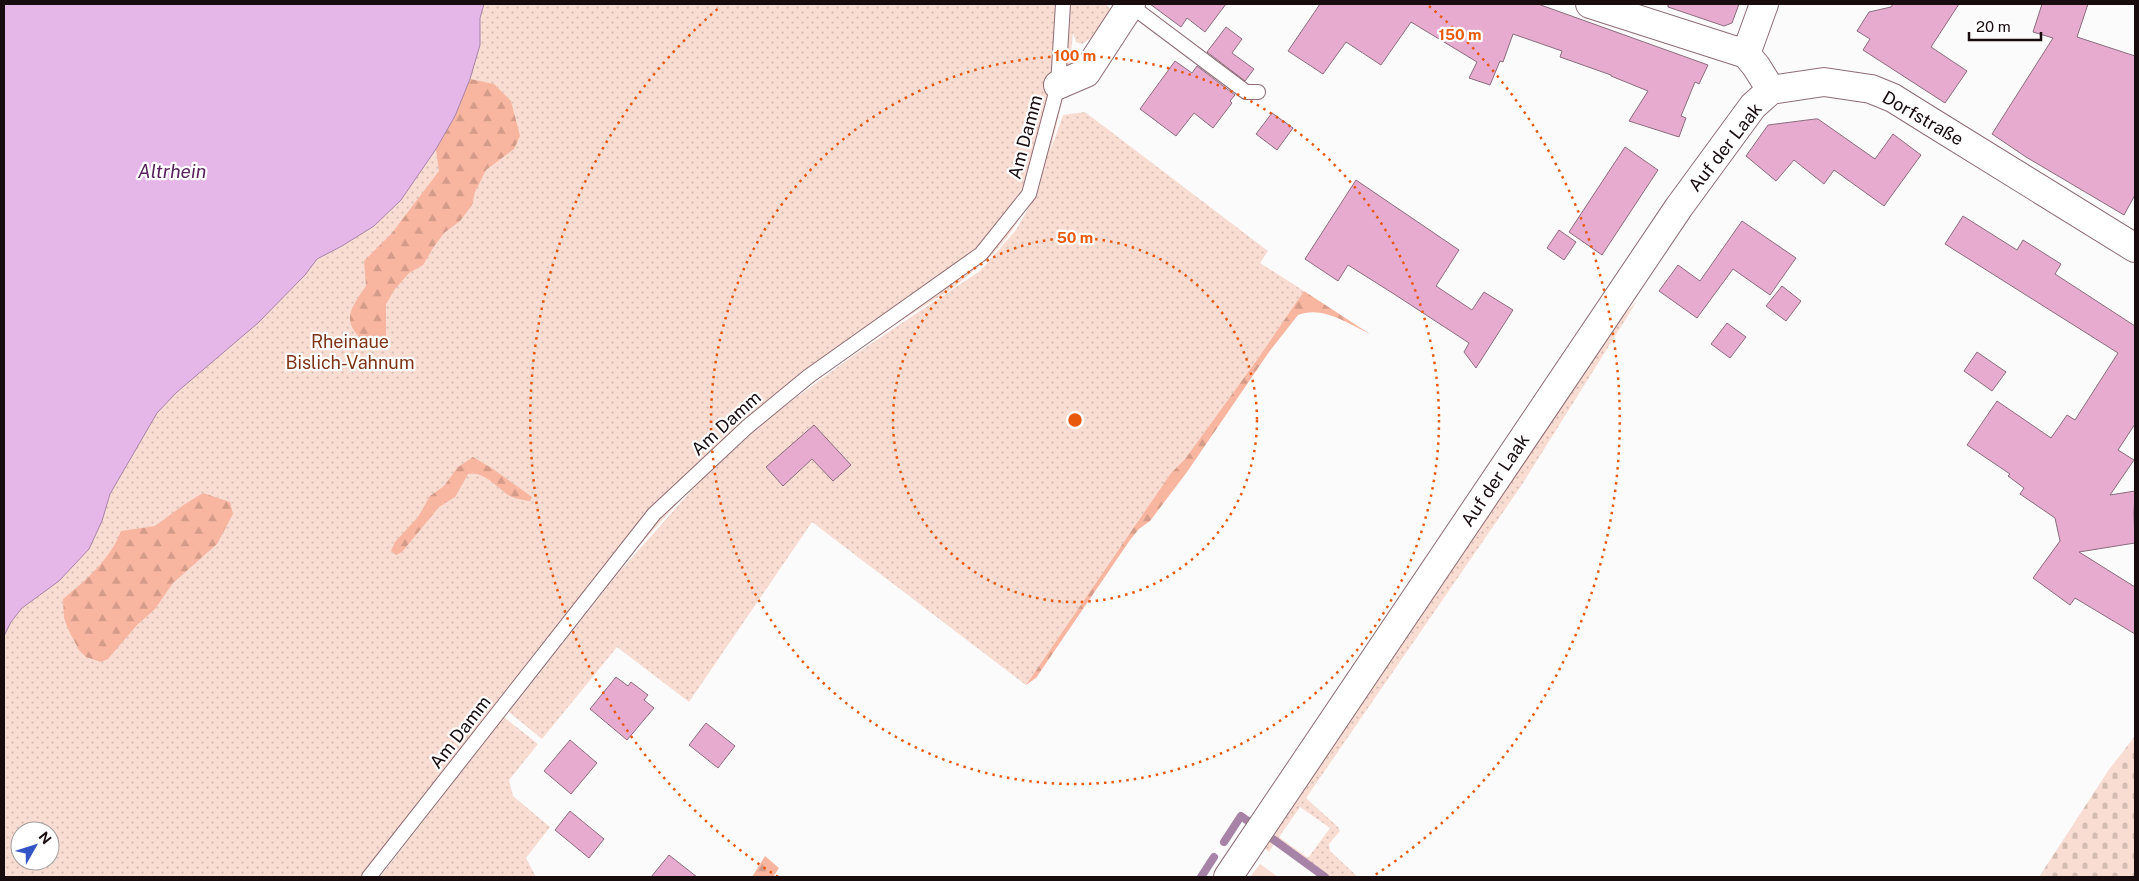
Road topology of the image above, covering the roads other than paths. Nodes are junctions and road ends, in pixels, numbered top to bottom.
1 (1062, 4) edge
2 (1590, 4) edge
3 (1764, 4) edge
4 (1131, 5) edge
5 (1746, 54) junction
6 (1058, 84) junction
7 (1772, 90) junction
8 (1258, 92) dead end
9 (2135, 248) edge
10 (369, 877) edge
11 (1228, 877) edge

1 - 6 lane, Am Damm
2 - 5 main road
3 - 5 main road
4 - 6 main road
4 - 8 lane
5 - 7 main road
6 - 10 lane, Am Damm
7 - 9 main road, Dorfstraße
7 - 11 main road, Auf der Laak

